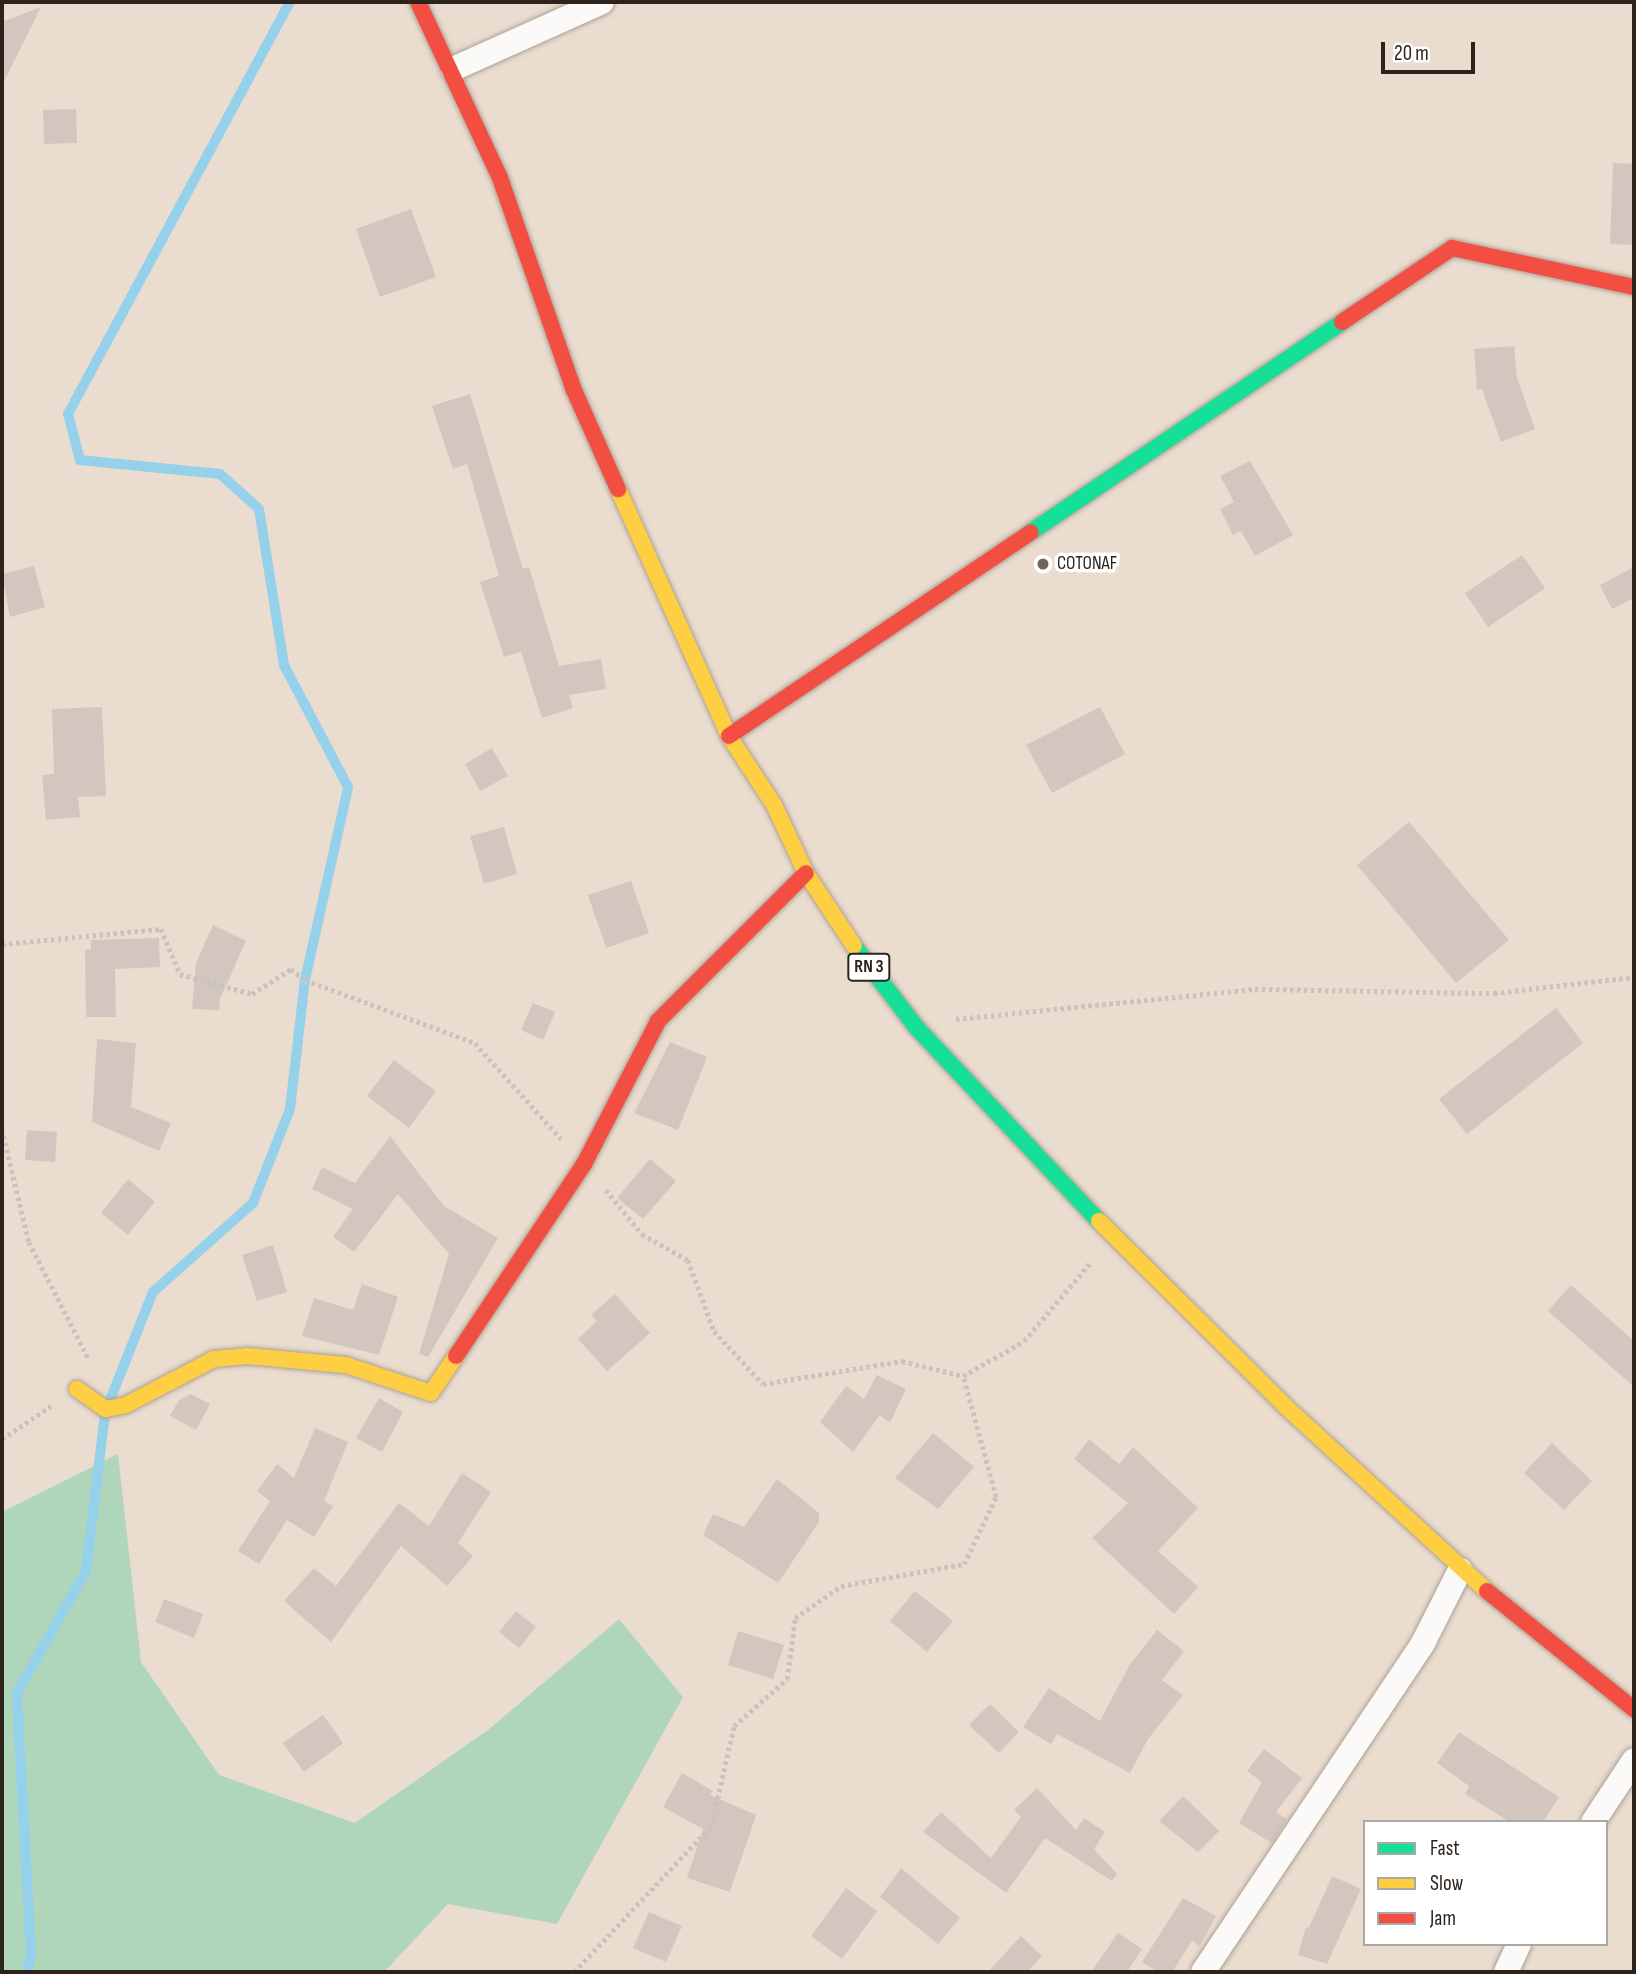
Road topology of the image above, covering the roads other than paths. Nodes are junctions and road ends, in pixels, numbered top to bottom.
1 (418, 2) edge
2 (601, 2) edge
3 (453, 69) junction
4 (1634, 287) edge
5 (729, 736) junction
6 (806, 873) junction
7 (77, 1389) road end
8 (1460, 1570) junction
9 (1634, 1709) edge
10 (1634, 1760) edge
11 (1594, 1820) edge
12 (1518, 1946) edge
13 (1203, 1972) edge
14 (1506, 1972) edge

1 - 3 main road, RN 3
2 - 3 street
3 - 5 main road, RN 3
4 - 5 main road
5 - 6 main road, RN 3
6 - 7 main road
6 - 8 main road, RN 3
8 - 9 main road, RN 3
8 - 13 street
10 - 11 street
12 - 14 street

